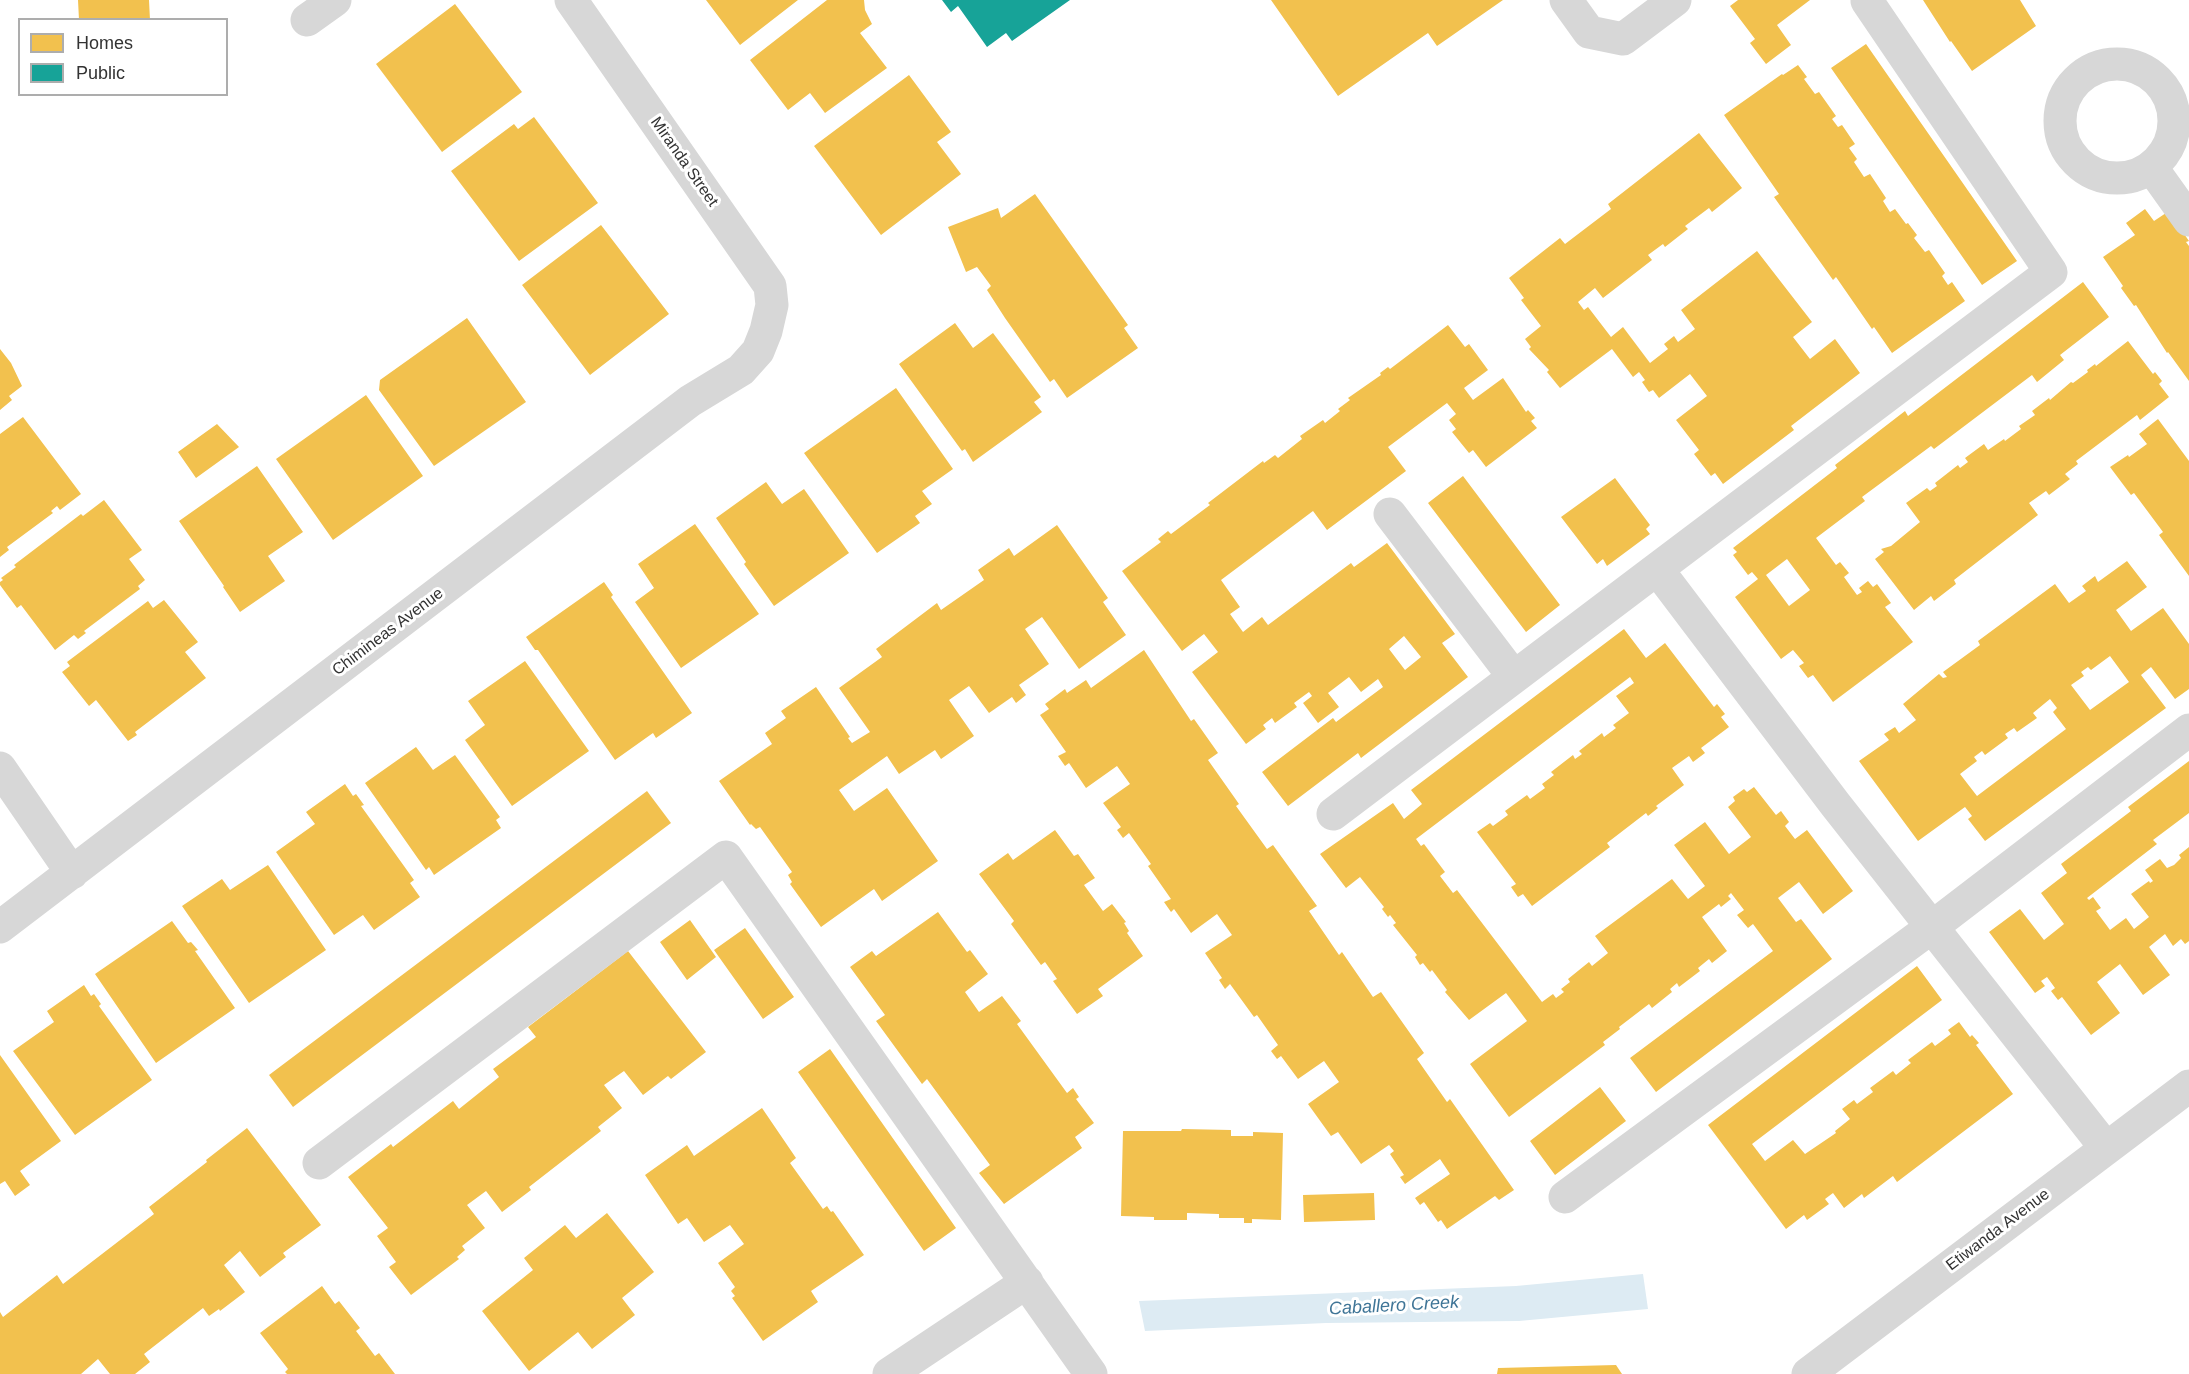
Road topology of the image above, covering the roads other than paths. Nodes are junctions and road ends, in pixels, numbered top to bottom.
1 (335, 0) edge
2 (571, 0) edge
3 (1566, 0) edge
4 (1675, 0) edge
5 (1867, 1) edge
6 (307, 20) dead end
7 (2152, 168) dead end
8 (2189, 220) edge
9 (766, 331) joint
10 (1390, 514) dead end
11 (1657, 569) junction
12 (1514, 677) junction
13 (2189, 730) edge
14 (0, 768) edge
15 (1333, 814) dead end
16 (72, 873) junction
17 (0, 927) edge
18 (1932, 927) junction
19 (2189, 1086) edge
20 (2106, 1148) junction
21 (319, 1163) dead end
22 (1565, 1197) dead end
23 (1027, 1282) junction
24 (889, 1374) edge
25 (1091, 1374) edge
26 (1808, 1374) edge

1 - 6 street
2 - 9 street, Miranda Street
3 - 4 street
5 - 11 street
7 - 8 street
9 - 16 street, Chimineas Avenue
10 - 12 street
11 - 12 street
11 - 18 street
12 - 15 street
13 - 18 street
14 - 16 street
16 - 17 street, Chimineas Avenue
18 - 20 street
18 - 22 street
19 - 20 street, Etiwanda Avenue
20 - 26 street, Etiwanda Avenue
21 - 23 street
23 - 24 street
23 - 25 street

